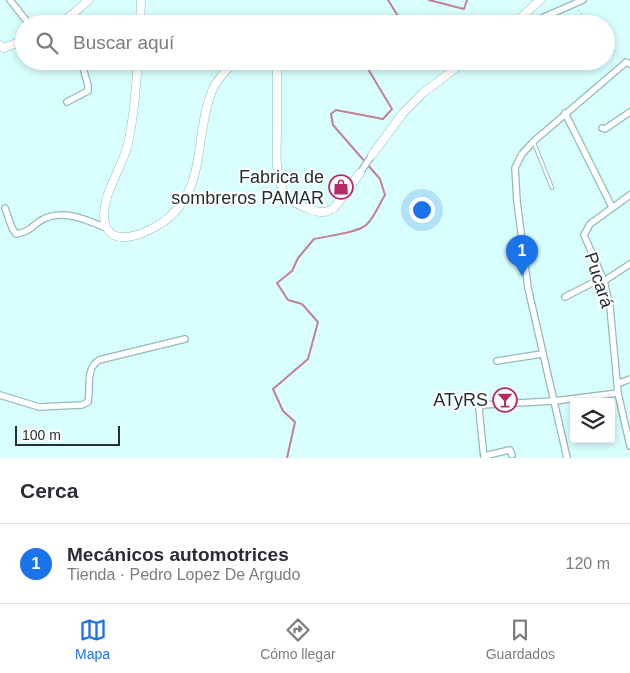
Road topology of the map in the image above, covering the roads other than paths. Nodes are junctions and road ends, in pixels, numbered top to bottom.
1 (10, 0) edge
2 (89, 0) edge
3 (141, 0) edge
4 (540, 0) edge
5 (583, 0) edge
6 (22, 15) edge
7 (75, 15) edge
8 (140, 15) edge
9 (526, 15) edge
10 (549, 15) edge
11 (15, 43) edge
12 (1, 47) edge
13 (628, 63) edge
14 (84, 70) edge
15 (137, 70) edge
16 (228, 70) edge
17 (277, 70) edge
18 (453, 70) edge
19 (67, 102) dead end
20 (630, 112) edge
21 (565, 113) junction
22 (602, 128) dead end
23 (534, 141) junction
24 (372, 155) joint
25 (360, 173) joint
26 (552, 188) dead end
27 (630, 195) edge
28 (612, 207) junction
29 (5, 208) dead end
30 (106, 228) junction
31 (630, 264) edge
32 (603, 279) junction
33 (565, 297) dead end
34 (185, 339) dead end
35 (542, 354) junction
36 (497, 361) dead end
37 (630, 379) edge
38 (617, 384) junction
39 (618, 393) junction
40 (0, 395) edge
41 (554, 401) junction
42 (628, 428) edge
43 (630, 446) edge
44 (512, 455) dead end
45 (484, 457) edge
46 (567, 458) edge

1 - 6 street
2 - 7 street
3 - 8 street
4 - 9 street
5 - 10 street
11 - 12 street
13 - 21 street
14 - 19 street
15 - 30 street
16 - 30 street
17 - 25 street
18 - 24 street
20 - 22 street
21 - 23 street
21 - 28 street
23 - 26 lane
23 - 35 street
24 - 25 street
27 - 28 street, Pucará
28 - 32 street, Pucará
29 - 30 street
31 - 32 street
32 - 33 street
32 - 38 street, Pucará
34 - 40 street
35 - 36 street
35 - 41 street
37 - 38 street
38 - 39 street, Pucará
39 - 41 street
39 - 42 street, Pucará
41 - 45 street
41 - 46 street
42 - 43 street, Pucará
44 - 45 street

